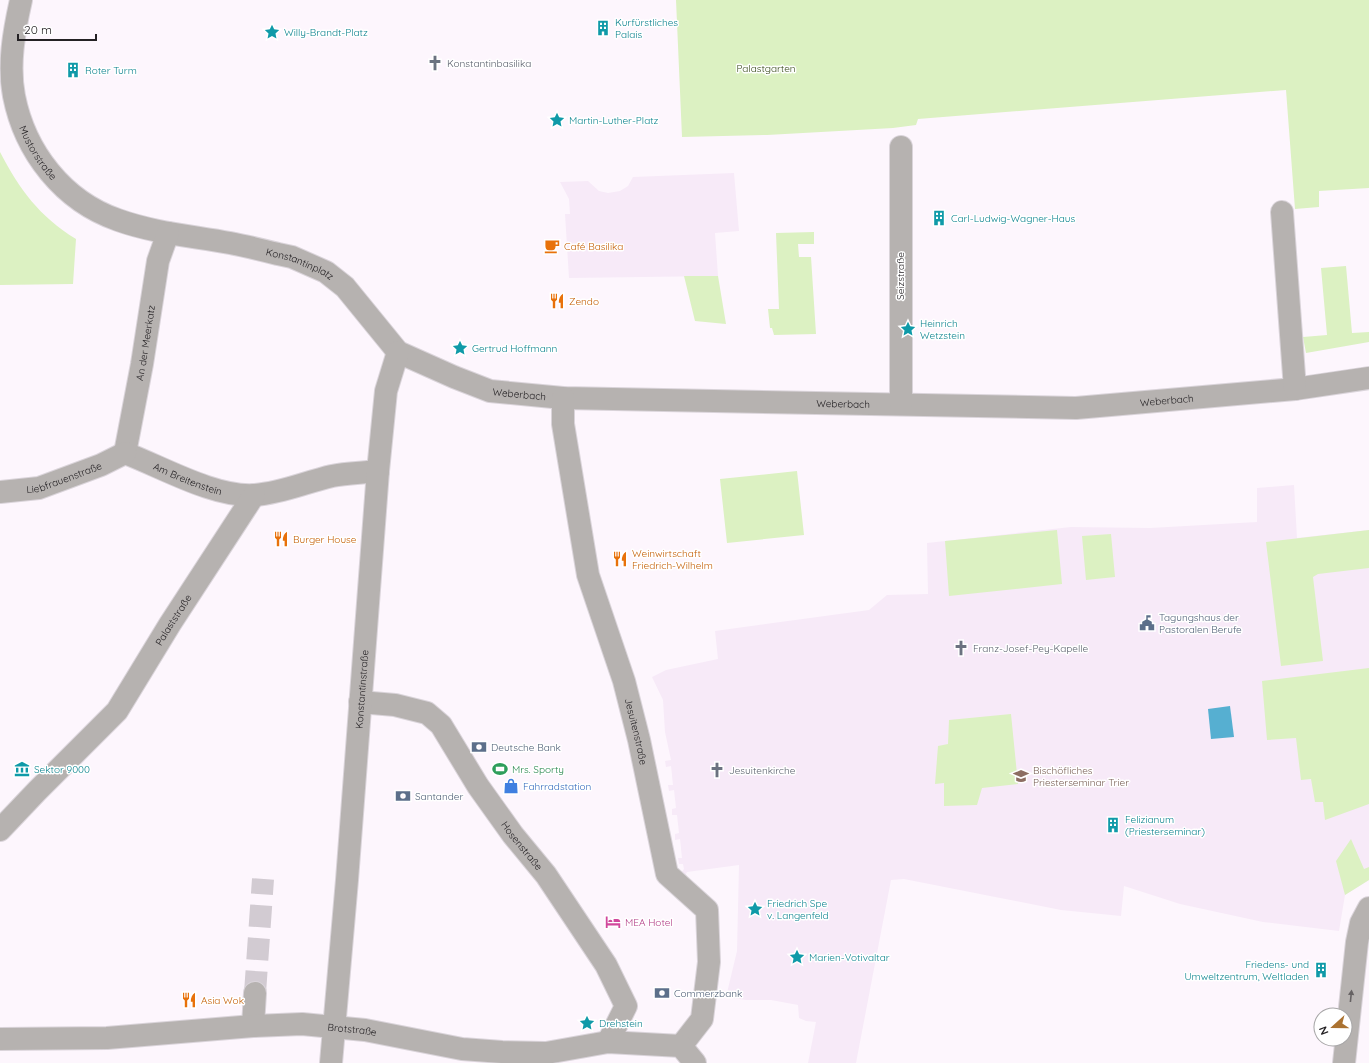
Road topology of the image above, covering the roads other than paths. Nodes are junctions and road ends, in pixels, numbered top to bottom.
1 (21, 0) edge
2 (901, 147) dead end
3 (1282, 212) dead end
4 (168, 233) junction
5 (398, 352) junction
6 (1369, 378) edge
7 (1295, 389) junction
8 (563, 398) junction
9 (901, 404) junction
10 (125, 453) junction
11 (378, 471) junction
12 (0, 492) edge
13 (254, 495) junction
14 (360, 702) junction
15 (0, 830) edge
16 (1369, 908) edge
17 (255, 994) tunnel mouth
18 (253, 1026) junction
19 (334, 1028) junction
20 (0, 1039) edge
21 (608, 1042) junction
22 (681, 1046) junction
23 (331, 1063) edge
24 (695, 1063) edge
25 (1344, 1063) edge

1 - 4 street, Mustorstraße
2 - 9 street, Seizstraße
3 - 7 street
4 - 5 street, Konstantinplatz
4 - 10 street, An der Meerkatz
5 - 8 street, Weberbach
5 - 11 street, Konstantinstraße
6 - 7 street, Weberbach
7 - 9 street, Weberbach
8 - 9 street, Weberbach
8 - 22 street, Jesuitenstraße
10 - 12 street, Liebfrauenstraße
10 - 13 street, Am Breitenstein
11 - 13 street
11 - 14 street, Konstantinstraße
13 - 15 street, Palaststraße
14 - 19 street, Konstantinstraße
14 - 21 street, Hosenstraße
25 -> 16 street
17 - 18 street
18 - 19 street, Brotstraße
18 - 20 street, Brotstraße
19 - 21 street, Brotstraße
19 - 23 street, Konstantinstraße
21 - 22 street, Brotstraße
22 - 24 street

